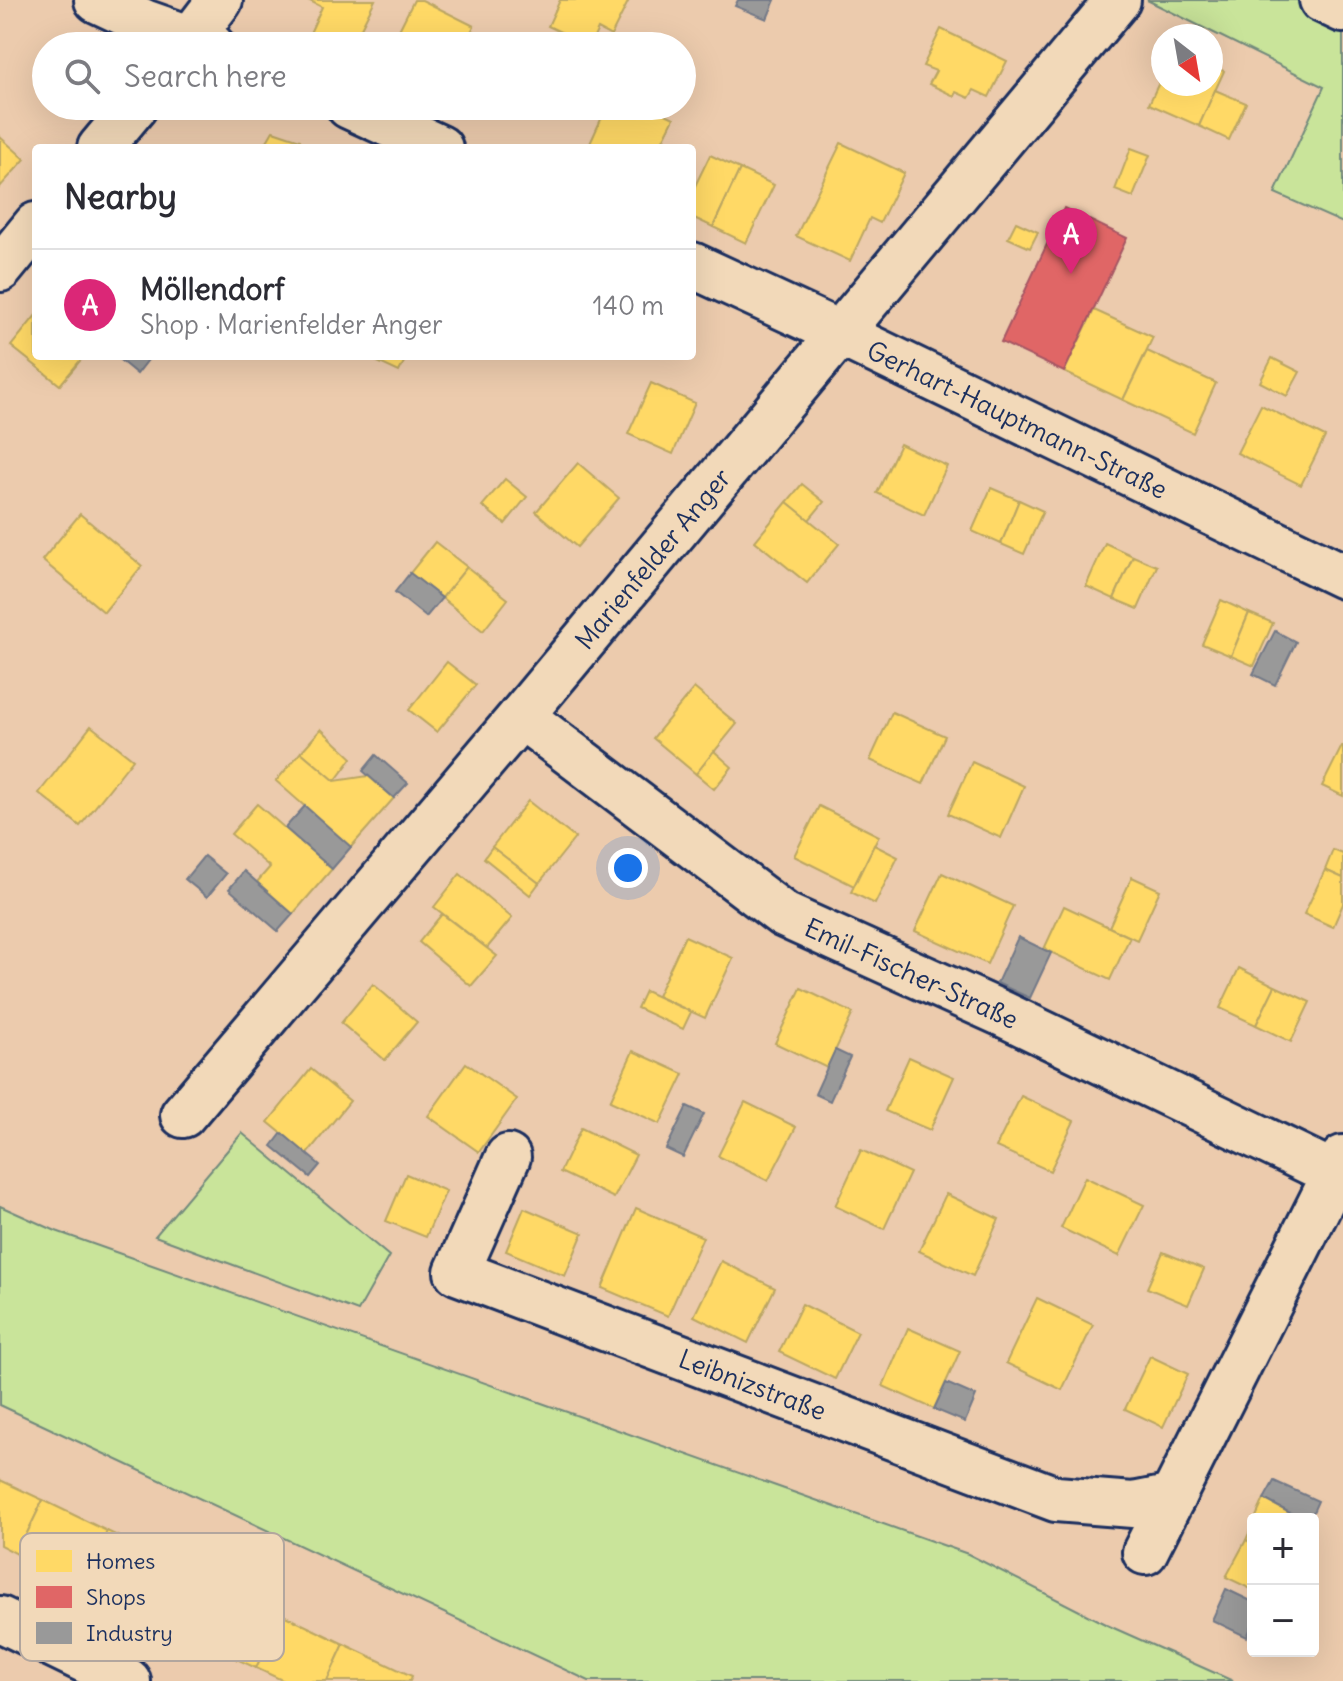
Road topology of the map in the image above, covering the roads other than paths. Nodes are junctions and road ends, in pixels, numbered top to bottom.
1 (97, 0) edge
2 (220, 0) edge
3 (1118, 0) edge
4 (1322, 0) edge
5 (1343, 10) edge
6 (168, 32) edge
7 (203, 32) edge
8 (123, 120) edge
9 (379, 120) edge
10 (103, 144) edge
11 (431, 144) edge
12 (32, 230) edge
13 (696, 267) edge
14 (0, 269) edge
15 (841, 334) junction
16 (1343, 576) edge
17 (521, 716) junction
18 (183, 1115) dead end
19 (508, 1157) dead end
20 (1339, 1166) edge
21 (1173, 1497) junction
22 (1145, 1552) dead end
23 (0, 1619) edge
24 (20, 1629) edge
25 (87, 1661) edge
26 (128, 1681) edge

1 - 6 street
2 - 7 street
3 - 15 street, Marienfelder Anger
4 - 5 street
8 - 10 street
9 - 11 street
12 - 14 street
13 - 15 street, Gerhart-Hauptmann-Straße
15 - 16 street, Gerhart-Hauptmann-Straße
15 - 17 street, Marienfelder Anger
17 - 18 street, Marienfelder Anger
17 - 20 street, Emil-Fischer-Straße
19 - 21 street, Leibnizstraße
20 - 21 street
21 - 22 street
23 - 24 street
25 - 26 street

